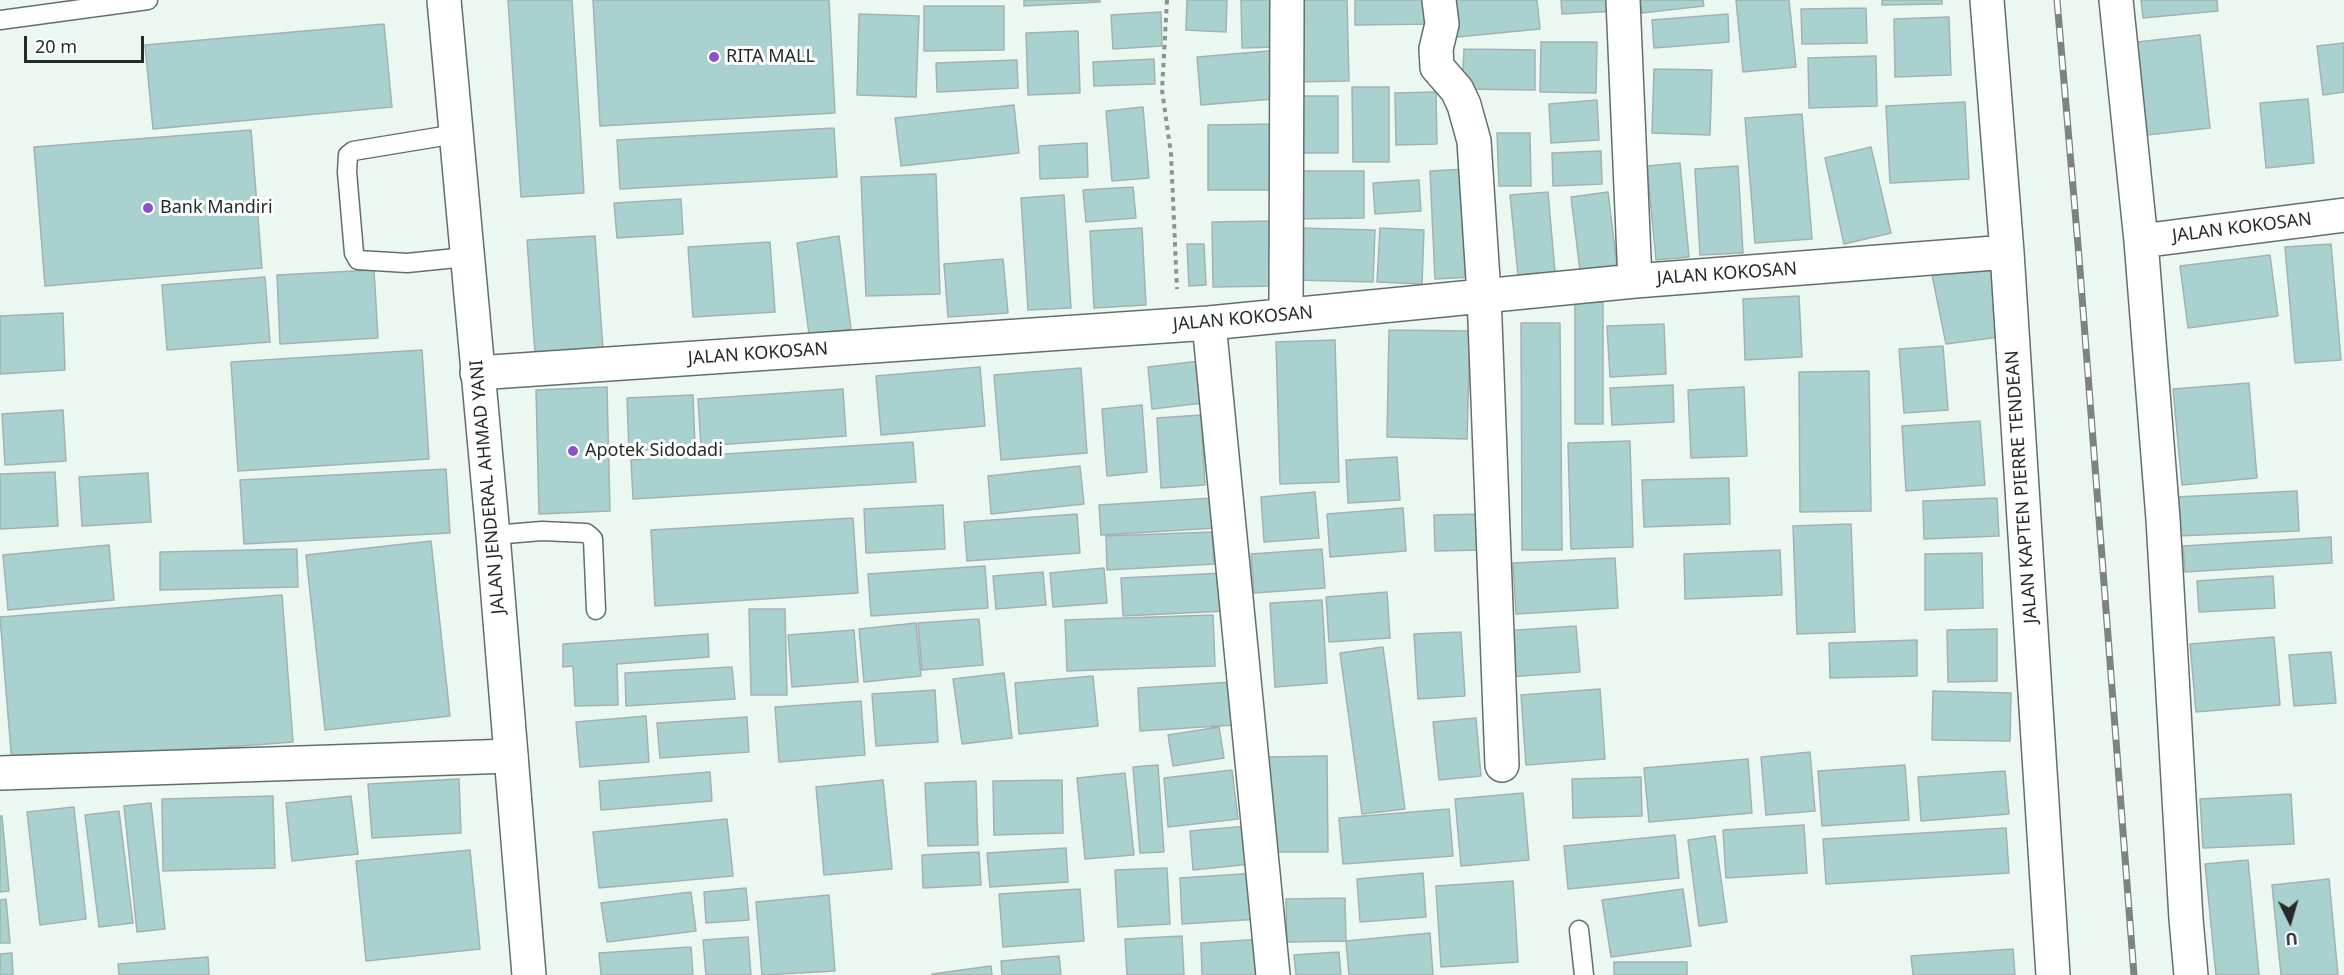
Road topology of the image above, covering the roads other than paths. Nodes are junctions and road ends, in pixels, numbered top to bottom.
1 (148, 0) edge
2 (444, 0) edge
3 (1287, 0) edge
4 (1440, 0) edge
5 (1623, 0) edge
6 (1987, 0) edge
7 (2116, 0) edge
8 (0, 20) edge
9 (456, 134) junction
10 (2344, 215) edge
11 (2141, 241) junction
12 (2007, 252) junction
13 (466, 257) junction
14 (1635, 281) junction
15 (1485, 295) junction
16 (1286, 315) junction
17 (1194, 324) junction
18 (477, 373) junction
19 (493, 535) junction
20 (596, 610) dead end
21 (511, 756) junction
22 (1502, 765) dead end
23 (0, 773) edge
24 (1579, 930) dead end
25 (530, 975) edge
26 (1273, 975) edge
27 (1584, 975) edge
28 (2053, 975) edge
29 (2192, 975) edge

1 - 8 lane
2 - 9 street, JALAN JENDERAL AHMAD YANI
3 - 16 street
4 - 15 street
5 - 14 street
6 - 12 street, JALAN KAPTEN PIERRE TENDEAN
7 - 11 street
9 - 13 street, JALAN JENDERAL AHMAD YANI
9 - 13 lane
10 - 11 street, JALAN KOKOSAN
11 - 29 street
12 - 14 street, JALAN KOKOSAN
12 - 28 street, JALAN KAPTEN PIERRE TENDEAN
13 - 18 street, JALAN JENDERAL AHMAD YANI
14 - 15 street, JALAN KOKOSAN
15 - 16 street, JALAN KOKOSAN
15 - 22 street
16 - 17 street, JALAN KOKOSAN
17 - 18 street, JALAN KOKOSAN
17 - 26 street
18 - 19 street, JALAN JENDERAL AHMAD YANI
19 - 20 lane
19 - 21 street, JALAN JENDERAL AHMAD YANI
21 - 23 street
21 - 25 street, JALAN JENDERAL AHMAD YANI
24 - 27 lane

